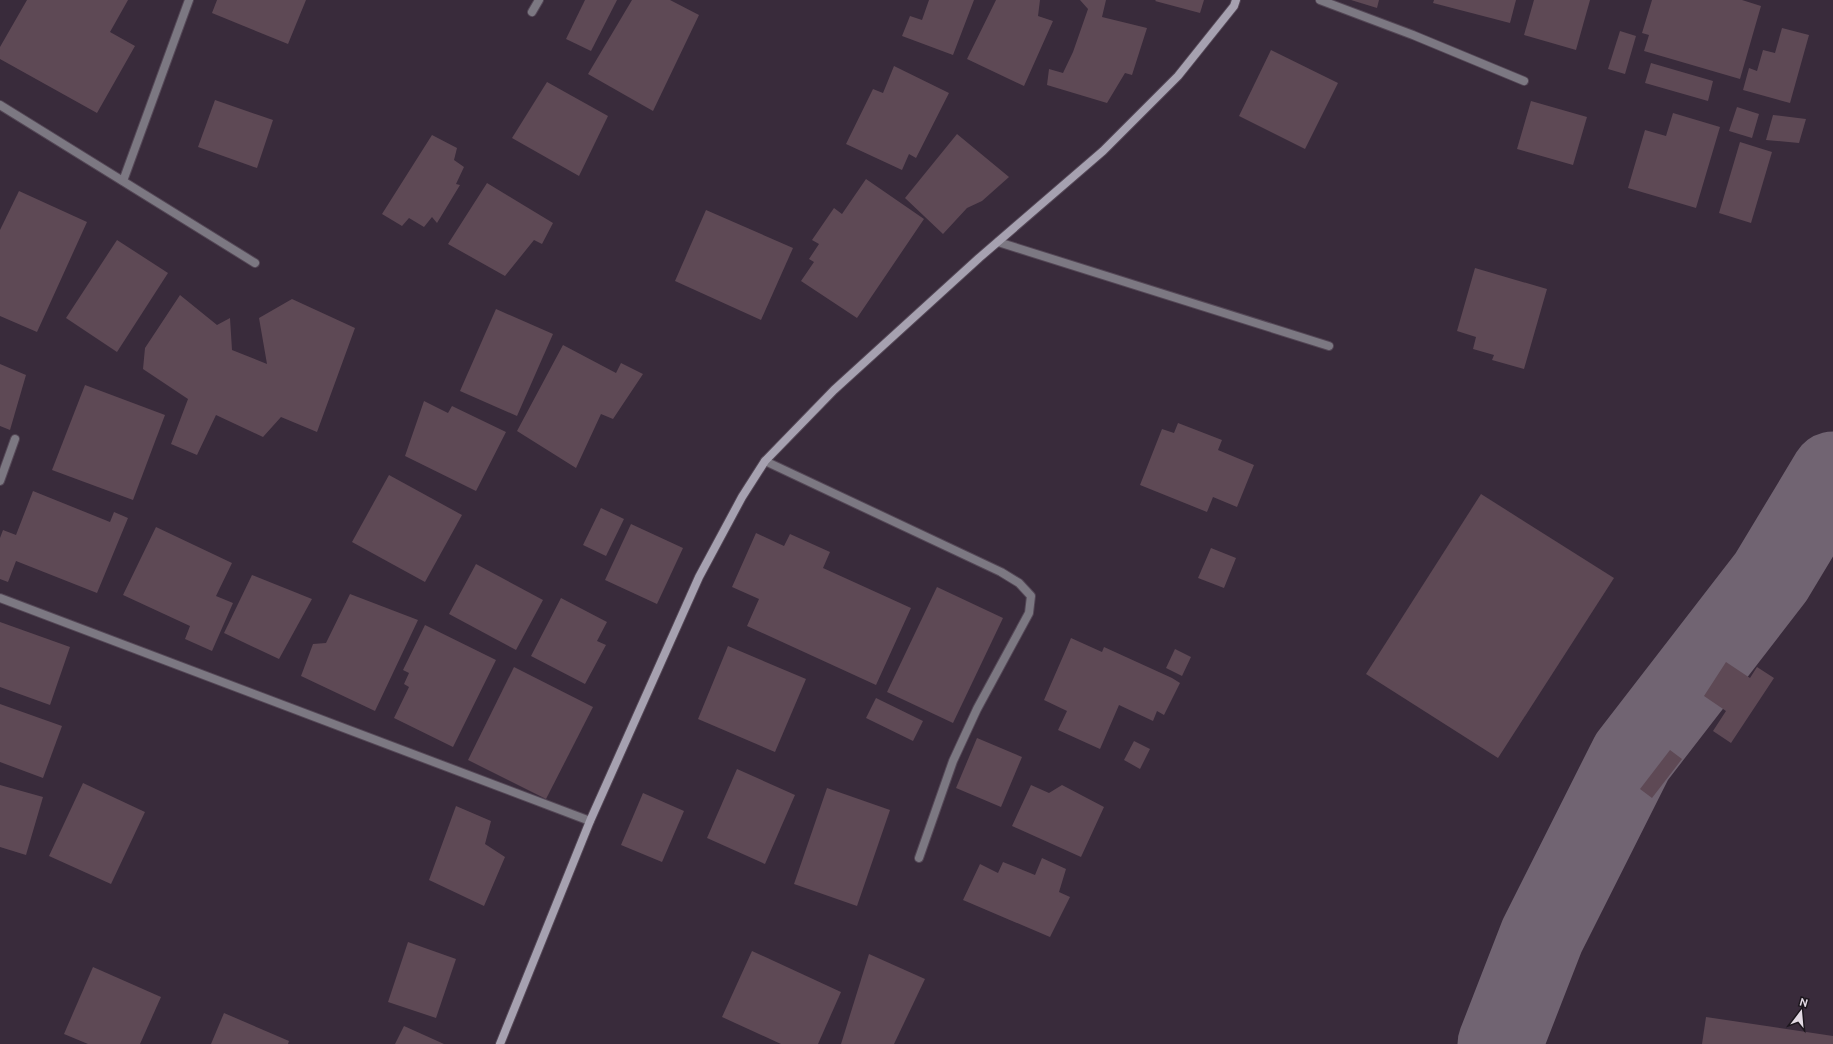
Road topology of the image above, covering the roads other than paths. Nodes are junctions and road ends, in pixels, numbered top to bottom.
1 (189, 0) edge
2 (539, 0) edge
3 (1236, 0) edge
4 (1320, 0) edge
5 (532, 12) dead end
6 (1524, 81) dead end
7 (0, 105) edge
8 (123, 181) junction
9 (998, 242) junction
10 (255, 263) dead end
11 (1329, 346) dead end
12 (15, 439) dead end
13 (766, 462) junction
14 (0, 481) edge
15 (0, 598) edge
16 (590, 821) junction
17 (919, 858) dead end
18 (500, 1044) edge

1 - 8 street
2 - 5 street
3 - 9 main road
4 - 6 street
7 - 8 street
8 - 10 street
9 - 11 street
9 - 13 main road
12 - 14 street
13 - 16 main road
13 - 17 street
15 - 16 street
16 - 18 main road

